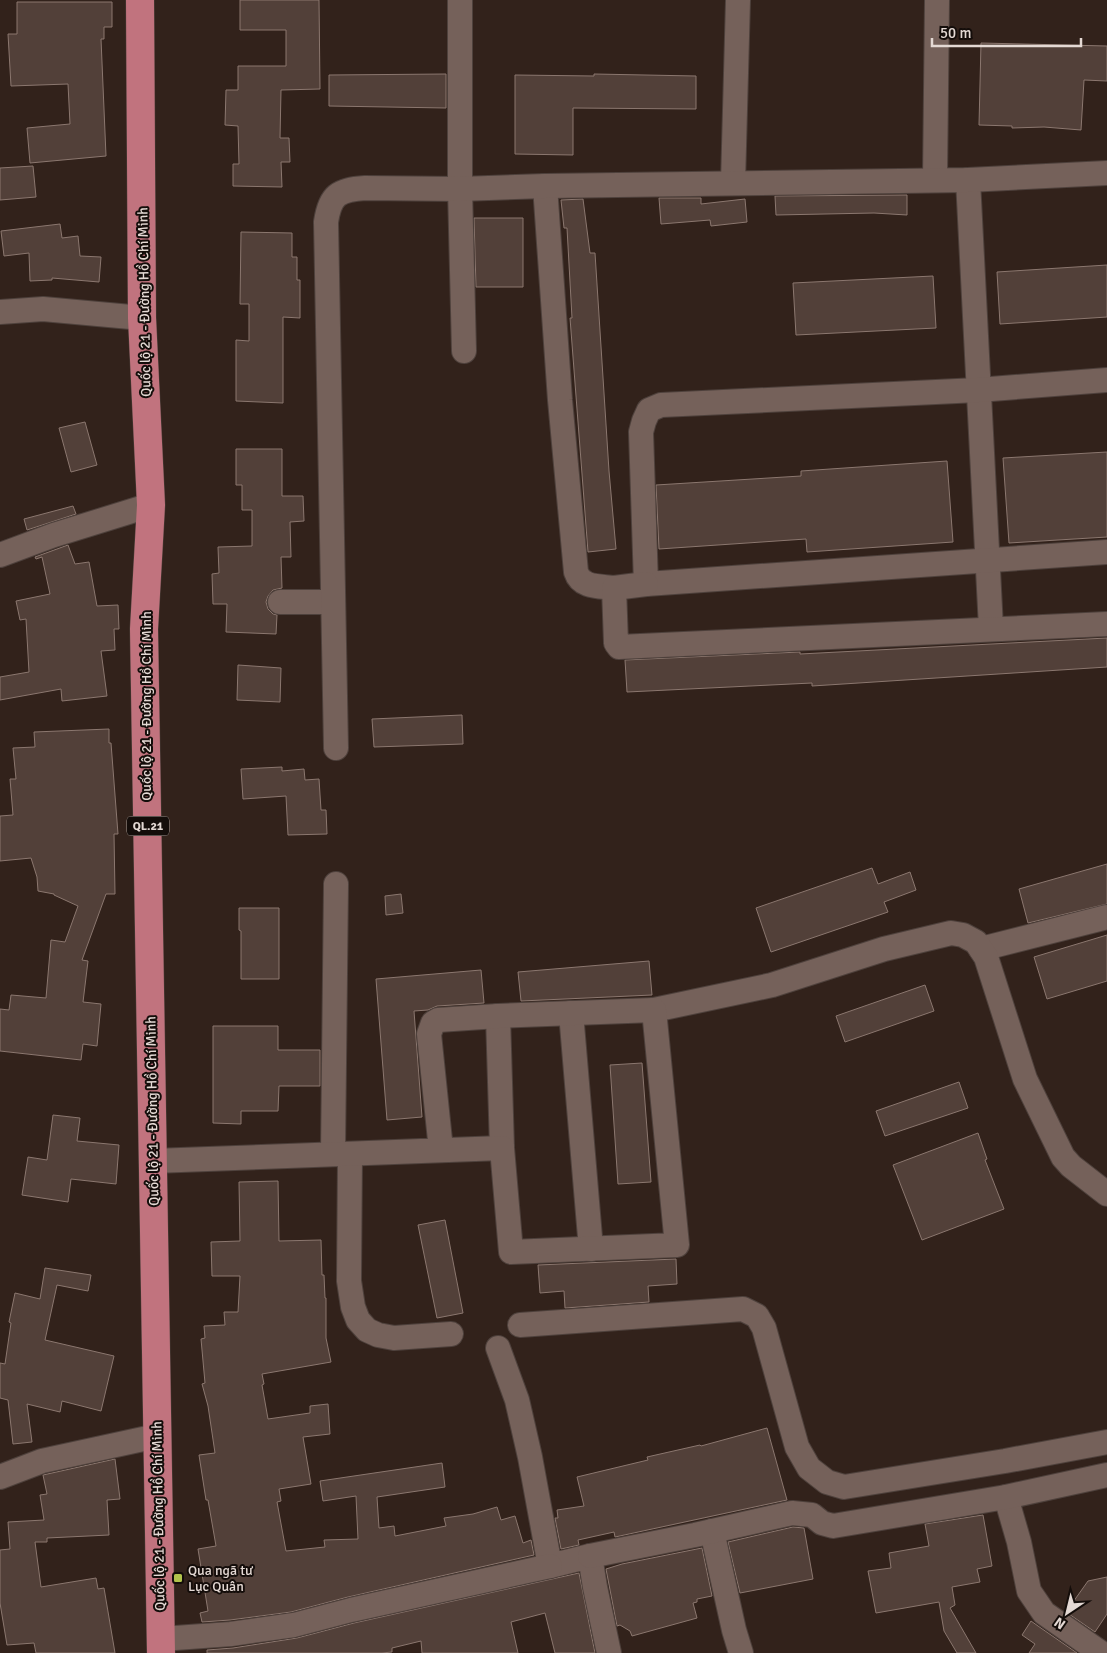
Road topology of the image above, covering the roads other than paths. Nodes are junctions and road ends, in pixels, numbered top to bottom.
1 (140, 0) edge
2 (460, 0) edge
3 (738, 0) edge
4 (937, 0) edge
5 (1107, 173) edge
6 (935, 180) junction
7 (968, 180) junction
8 (734, 183) junction
9 (546, 186) junction
10 (460, 189) junction
11 (0, 312) edge
12 (142, 318) junction
13 (464, 352) dead end
14 (1107, 380) edge
15 (978, 390) junction
16 (151, 505) junction
17 (1107, 552) edge
18 (0, 556) edge
19 (986, 560) junction
20 (646, 584) junction
21 (614, 588) junction
22 (280, 602) dead end
23 (333, 602) junction
24 (1107, 624) edge
25 (991, 628) junction
26 (336, 748) dead end
27 (336, 884) dead end
28 (1107, 916) edge
29 (981, 949) junction
30 (654, 1010) junction
31 (571, 1013) junction
32 (498, 1016) junction
33 (502, 1148) junction
34 (441, 1150) junction
35 (342, 1154) junction
36 (153, 1160) junction
37 (1107, 1194) edge
38 (591, 1248) junction
39 (520, 1324) dead end
40 (450, 1334) dead end
41 (498, 1348) dead end
42 (156, 1436) junction
43 (1107, 1442) edge
44 (1107, 1475) edge
45 (0, 1477) edge
46 (1006, 1497) junction
47 (712, 1531) junction
48 (590, 1556) junction
49 (550, 1566) junction
50 (161, 1646) edge
51 (609, 1653) edge
52 (742, 1653) edge
53 (1101, 1653) edge

1 - 12 highway, Quốc lộ 21 - Đường Hồ Chí Minh / QL.21
2 - 10 street
3 - 8 street
4 - 6 street
5 - 7 street
6 - 7 street
6 - 8 street
7 - 15 street
8 - 9 street
9 - 10 street
9 - 21 street
10 - 13 street
10 - 23 street
11 - 12 street
12 - 16 highway, Quốc lộ 21 - Đường Hồ Chí Minh / QL.21
14 - 15 street
15 - 19 street
15 - 20 street
16 - 18 street
16 - 36 highway, Quốc lộ 21 - Đường Hồ Chí Minh / QL.21
17 - 19 street
19 - 20 street
19 - 25 street
20 - 21 street
21 - 25 street
22 - 23 street
23 - 26 street
24 - 25 street
27 - 35 street
28 - 29 street
29 - 30 street
29 - 37 street
30 - 31 street
30 - 38 street
31 - 32 street
31 - 38 street
32 - 33 street
32 - 34 street
33 - 34 street
33 - 38 street
34 - 35 street
35 - 36 street
35 - 40 street
36 - 42 highway, Quốc lộ 21 - Đường Hồ Chí Minh / QL.21
39 - 43 street
41 - 49 street
42 - 45 street
42 - 50 highway, Quốc lộ 21 - Đường Hồ Chí Minh / QL.21
44 - 46 street
46 - 47 street
46 - 53 street
47 - 48 street
47 - 52 street
48 - 49 street
48 - 51 street
49 - 50 street

